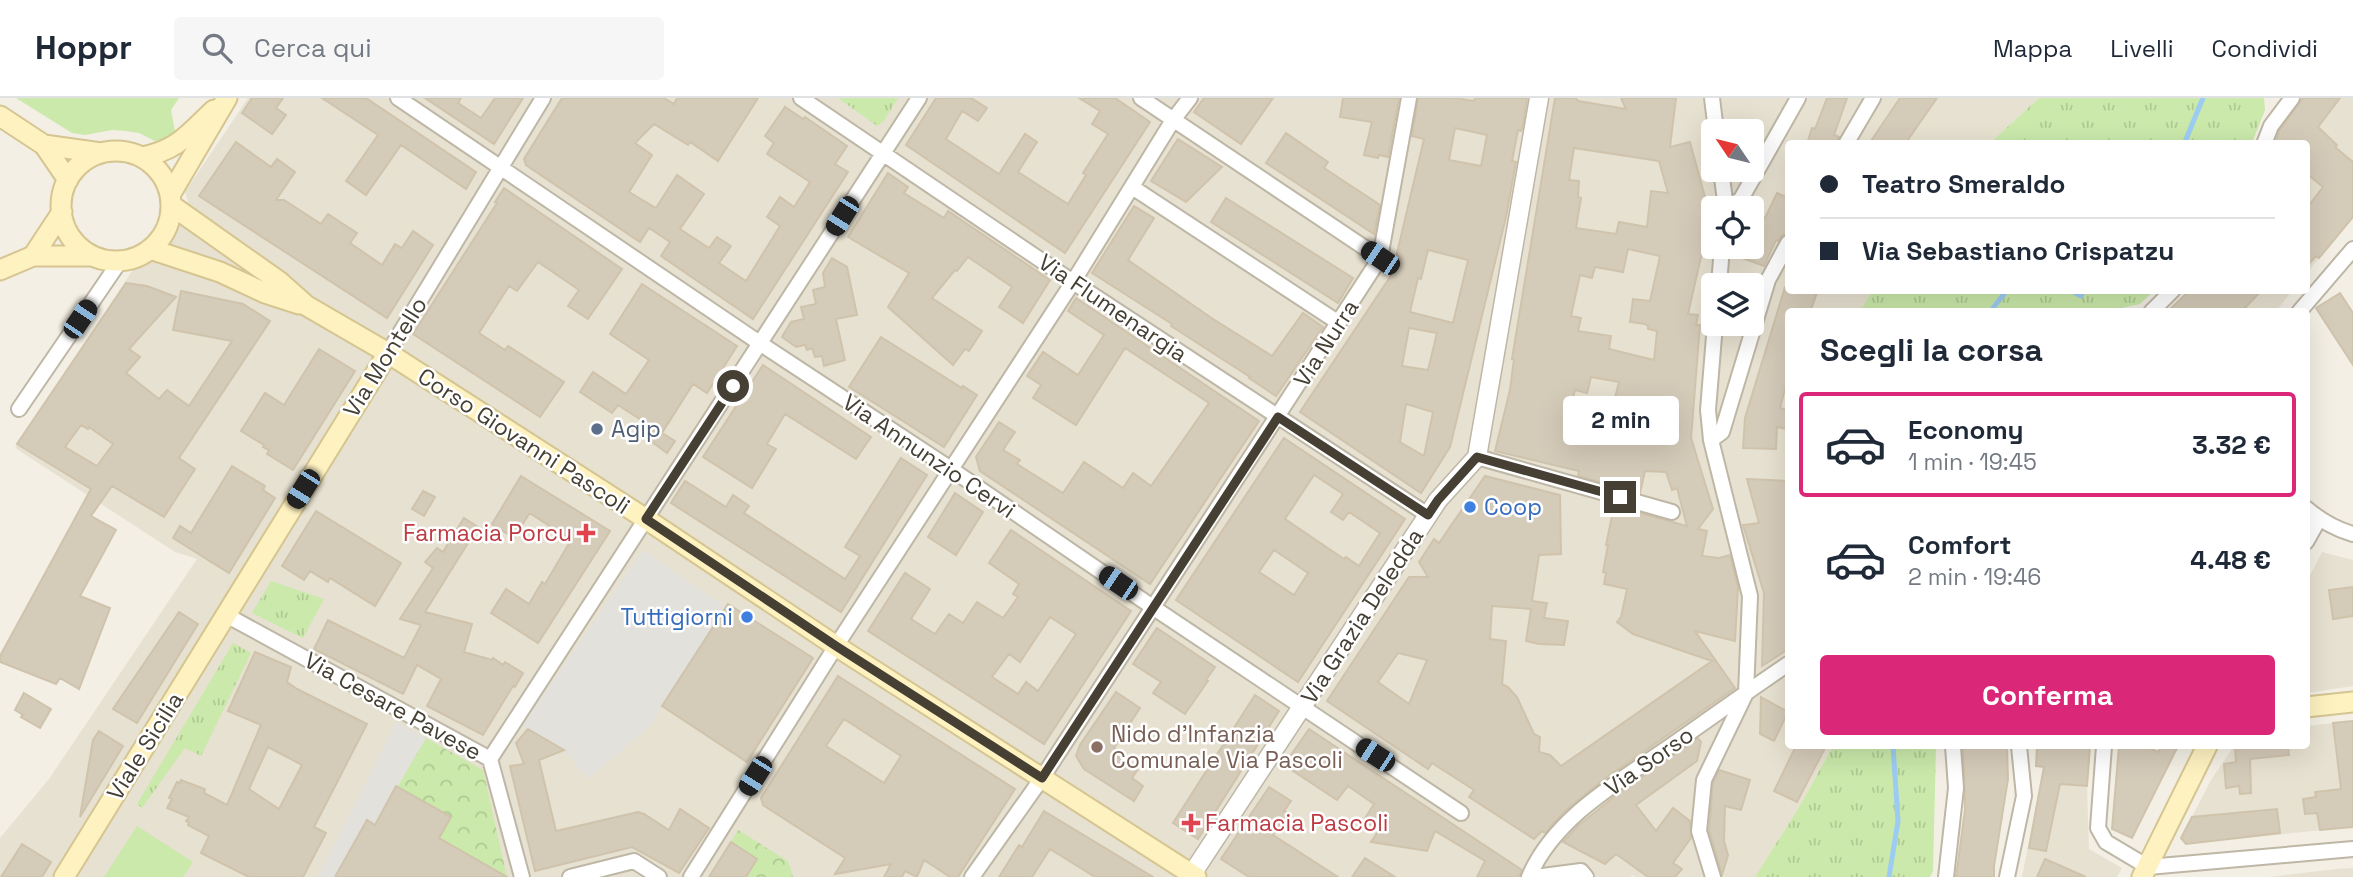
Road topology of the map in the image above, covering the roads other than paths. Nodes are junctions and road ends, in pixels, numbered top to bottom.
1 (398, 98) edge
2 (543, 98) edge
3 (801, 98) edge
4 (919, 98) edge
5 (1141, 98) edge
6 (1190, 98) edge
7 (1409, 98) edge
8 (1539, 98) edge
9 (1712, 98) edge
10 (1798, 98) edge
11 (1873, 98) edge
12 (2292, 98) edge
13 (226, 99) edge
14 (0, 116) edge
15 (1715, 119) edge
16 (1174, 120) junction
17 (1848, 140) edge
18 (2266, 140) edge
19 (44, 145) junction
20 (101, 153) junction
21 (883, 153) junction
22 (142, 157) junction
23 (501, 167) junction
24 (68, 180) junction
25 (1132, 187) junction
26 (1743, 196) edge
27 (171, 200) junction
28 (62, 212) junction
29 (1785, 249) edge
30 (2353, 249) edge
31 (150, 250) junction
32 (33, 256) junction
33 (93, 256) junction
34 (1380, 258) junction
35 (120, 261) junction
36 (0, 270) edge
37 (1073, 282) junction
38 (2169, 294) edge
39 (307, 306) junction
40 (2155, 308) edge
41 (2302, 308) edge
42 (1339, 323) junction
43 (1714, 336) edge
44 (761, 344) junction
45 (388, 354) junction
46 (19, 409) dead end
47 (1278, 417) junction
48 (1711, 440) junction
49 (1477, 457) junction
50 (951, 469) junction
51 (2310, 511) edge
52 (1672, 512) dead end
53 (1428, 515) junction
54 (646, 519) junction
55 (2319, 519) junction
56 (2353, 534) edge
57 (2310, 535) edge
58 (1154, 608) junction
59 (226, 615) junction
60 (836, 646) junction
61 (1785, 666) edge
62 (1746, 693) junction
63 (2353, 702) edge
64 (1303, 707) junction
65 (2310, 707) edge
66 (1952, 749) edge
67 (2019, 749) edge
68 (2104, 749) edge
69 (2206, 749) edge
70 (490, 759) junction
71 (1042, 778) junction
72 (1461, 813) dead end
73 (2353, 849) edge
74 (2145, 872) edge
75 (1192, 876) edge
76 (64, 877) edge
77 (522, 877) edge
78 (570, 877) edge
79 (659, 877) edge
80 (691, 877) edge
81 (972, 877) edge
82 (1529, 877) edge
83 (1535, 877) edge
84 (1586, 877) edge
85 (1713, 877) edge
86 (1945, 877) edge
87 (2007, 877) edge

1 - 23 street, Via Annunzio Cervi
2 - 23 street, Via Montello
3 - 21 street, Via Flumenargia
4 - 21 street
5 - 16 street
6 - 16 street
7 - 34 street, Via Nurra
8 - 49 street
9 - 15 street
10 - 26 street
11 - 17 street
12 - 18 street
13 - 22 main road
13 - 27 main road
14 - 19 main road
16 - 25 street
16 - 34 street
19 - 20 main road
19 - 24 main road
20 - 22 main road
20 - 24 main road
21 - 37 street, Via Flumenargia
21 - 44 street
22 - 27 main road
23 - 44 street, Via Annunzio Cervi
23 - 45 street, Via Montello
24 - 28 main road
25 - 37 street
25 - 42 street
27 - 31 main road
27 - 39 main road, Corso Giovanni Pascoli
28 - 32 main road
28 - 33 main road
29 - 48 street
30 - 41 street
31 - 35 main road
31 - 39 main road, Corso Giovanni Pascoli
32 - 33 main road
32 - 36 main road
33 - 35 main road
34 - 42 street, Via Nurra
35 - 46 street
37 - 47 street, Via Flumenargia
37 - 50 street
38 - 40 street
39 - 45 main road, Corso Giovanni Pascoli
42 - 47 street, Via Nurra
43 - 48 street
44 - 50 street, Via Annunzio Cervi
44 - 54 street
45 - 54 main road, Corso Giovanni Pascoli
45 - 59 main road, Via Montello
47 - 53 street, Via Flumenargia
47 - 58 street, Via Nurra
48 - 62 street
49 - 52 street
49 - 53 street, Via Grazia Deledda
50 - 58 street, Via Annunzio Cervi
50 - 60 street
51 - 55 street
53 - 64 street, Via Grazia Deledda
54 - 60 main road, Corso Giovanni Pascoli
54 - 70 street
55 - 56 street
55 - 57 street
58 - 64 street, Via Annunzio Cervi
58 - 71 street, Via Nurra
59 - 70 street, Via Cesare Pavese
59 - 76 main road, Viale Sicilia
60 - 71 main road, Corso Giovanni Pascoli
60 - 80 street
61 - 62 street, Via Sorso
62 - 82 street, Via Sorso
62 - 85 street
63 - 65 main road
64 - 72 street, Via Annunzio Cervi
64 - 75 street, Via Grazia Deledda
66 - 86 street
67 - 87 street
68 - 74 street
69 - 74 main road
70 - 77 street, Via Cesare Pavese
71 - 75 main road, Corso Giovanni Pascoli
71 - 81 street, Via Nurra
73 - 74 street
78 - 79 street
83 - 84 street

